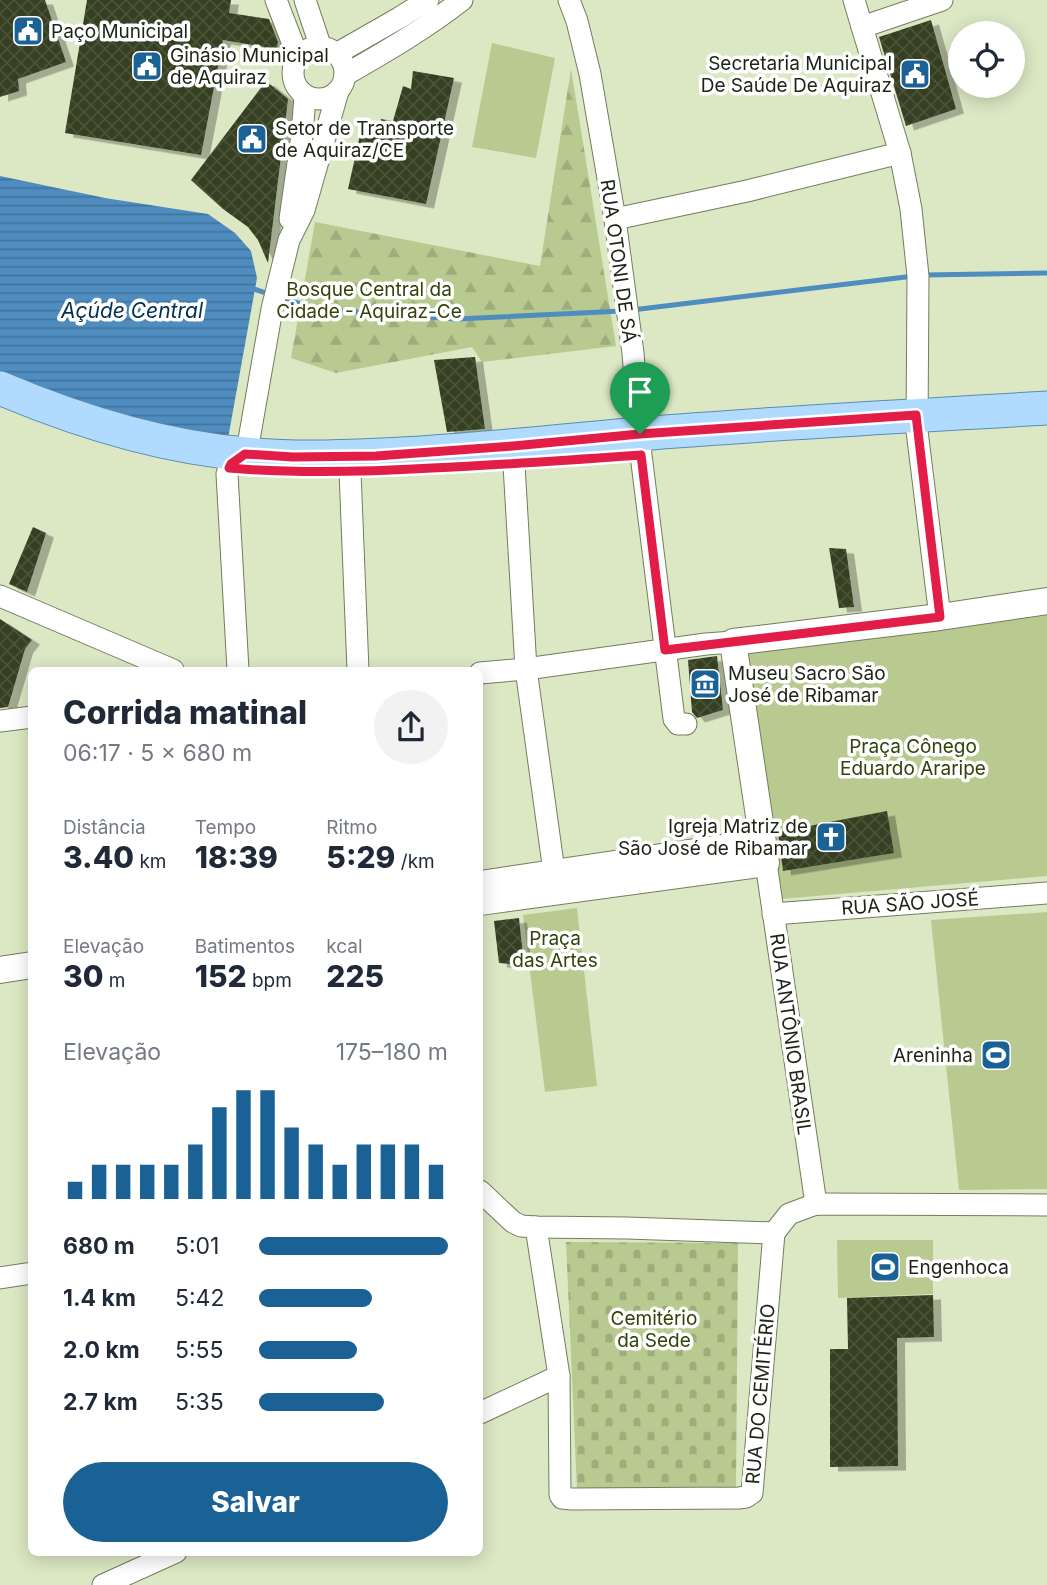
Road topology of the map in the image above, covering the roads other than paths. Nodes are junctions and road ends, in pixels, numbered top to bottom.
1 (276, 0) edge
2 (305, 0) edge
3 (428, 0) edge
4 (462, 0) edge
5 (569, 0) edge
6 (853, 0) edge
7 (942, 0) edge
8 (862, 27) junction
9 (328, 50) junction
10 (299, 57) junction
11 (341, 83) junction
12 (305, 96) junction
13 (900, 153) junction
14 (615, 219) junction
15 (289, 240) junction
16 (1, 398) edge
17 (1047, 408) edge
18 (1047, 422) edge
19 (916, 423) junction
20 (640, 445) junction
21 (237, 461) junction
22 (514, 464) junction
23 (350, 472) junction
24 (0, 596) edge
25 (1047, 601) edge
26 (940, 617) junction
27 (733, 642) junction
28 (665, 650) junction
29 (166, 667) edge
30 (238, 667) edge
31 (358, 667) edge
32 (526, 669) junction
33 (483, 673) edge
34 (28, 718) edge
35 (0, 721) edge
36 (686, 724) dead end
37 (764, 853) junction
38 (555, 882) junction
39 (483, 884) edge
40 (1047, 893) edge
41 (483, 901) edge
42 (773, 914) junction
43 (28, 950) edge
44 (0, 953) edge
45 (28, 966) edge
46 (0, 970) edge
47 (483, 1194) edge
48 (816, 1204) junction
49 (1047, 1205) edge
50 (536, 1227) junction
51 (775, 1233) junction
52 (28, 1274) edge
53 (0, 1279) edge
54 (559, 1376) junction
55 (483, 1412) edge
56 (167, 1556) edge
57 (103, 1585) edge

1 - 10 street
2 - 9 street
3 - 9 street
4 - 11 street
5 - 14 street, RUA OTONI DE SÁ
6 - 8 street
7 - 8 street
8 - 13 street
9 - 10 street
9 - 11 street
10 - 12 street
11 - 12 street
11 - 15 street
12 - 15 street
13 - 14 street
13 - 19 street
14 - 20 street, RUA OTONI DE SÁ
15 - 21 street
16 - 21 main road
17 - 19 main road
18 - 19 main road
19 - 20 main road
19 - 26 street
20 - 21 main road
20 - 22 main road
20 - 28 street, RUA OTONI DE SÁ
21 - 23 main road
21 - 30 street
22 - 23 main road
22 - 32 street
23 - 31 street
24 - 29 street
25 - 26 street
26 - 27 street
27 - 28 street
27 - 37 street
28 - 32 street
28 - 36 street, RUA OTONI DE SÁ
32 - 33 street
32 - 38 street
34 - 35 street
37 - 38 street
37 - 42 street, RUA ANTÔNIO BRASIL
38 - 39 street
38 - 41 street
40 - 42 street, RUA SÃO JOSÉ
42 - 48 street, RUA ANTÔNIO BRASIL
43 - 44 street
45 - 46 street
47 - 50 street
48 - 49 street
48 - 51 street
50 - 51 street
50 - 54 street, RUA DO CEMITÉRIO
51 - 54 street, RUA DO CEMITÉRIO
52 - 53 street
54 - 55 street
56 - 57 street

